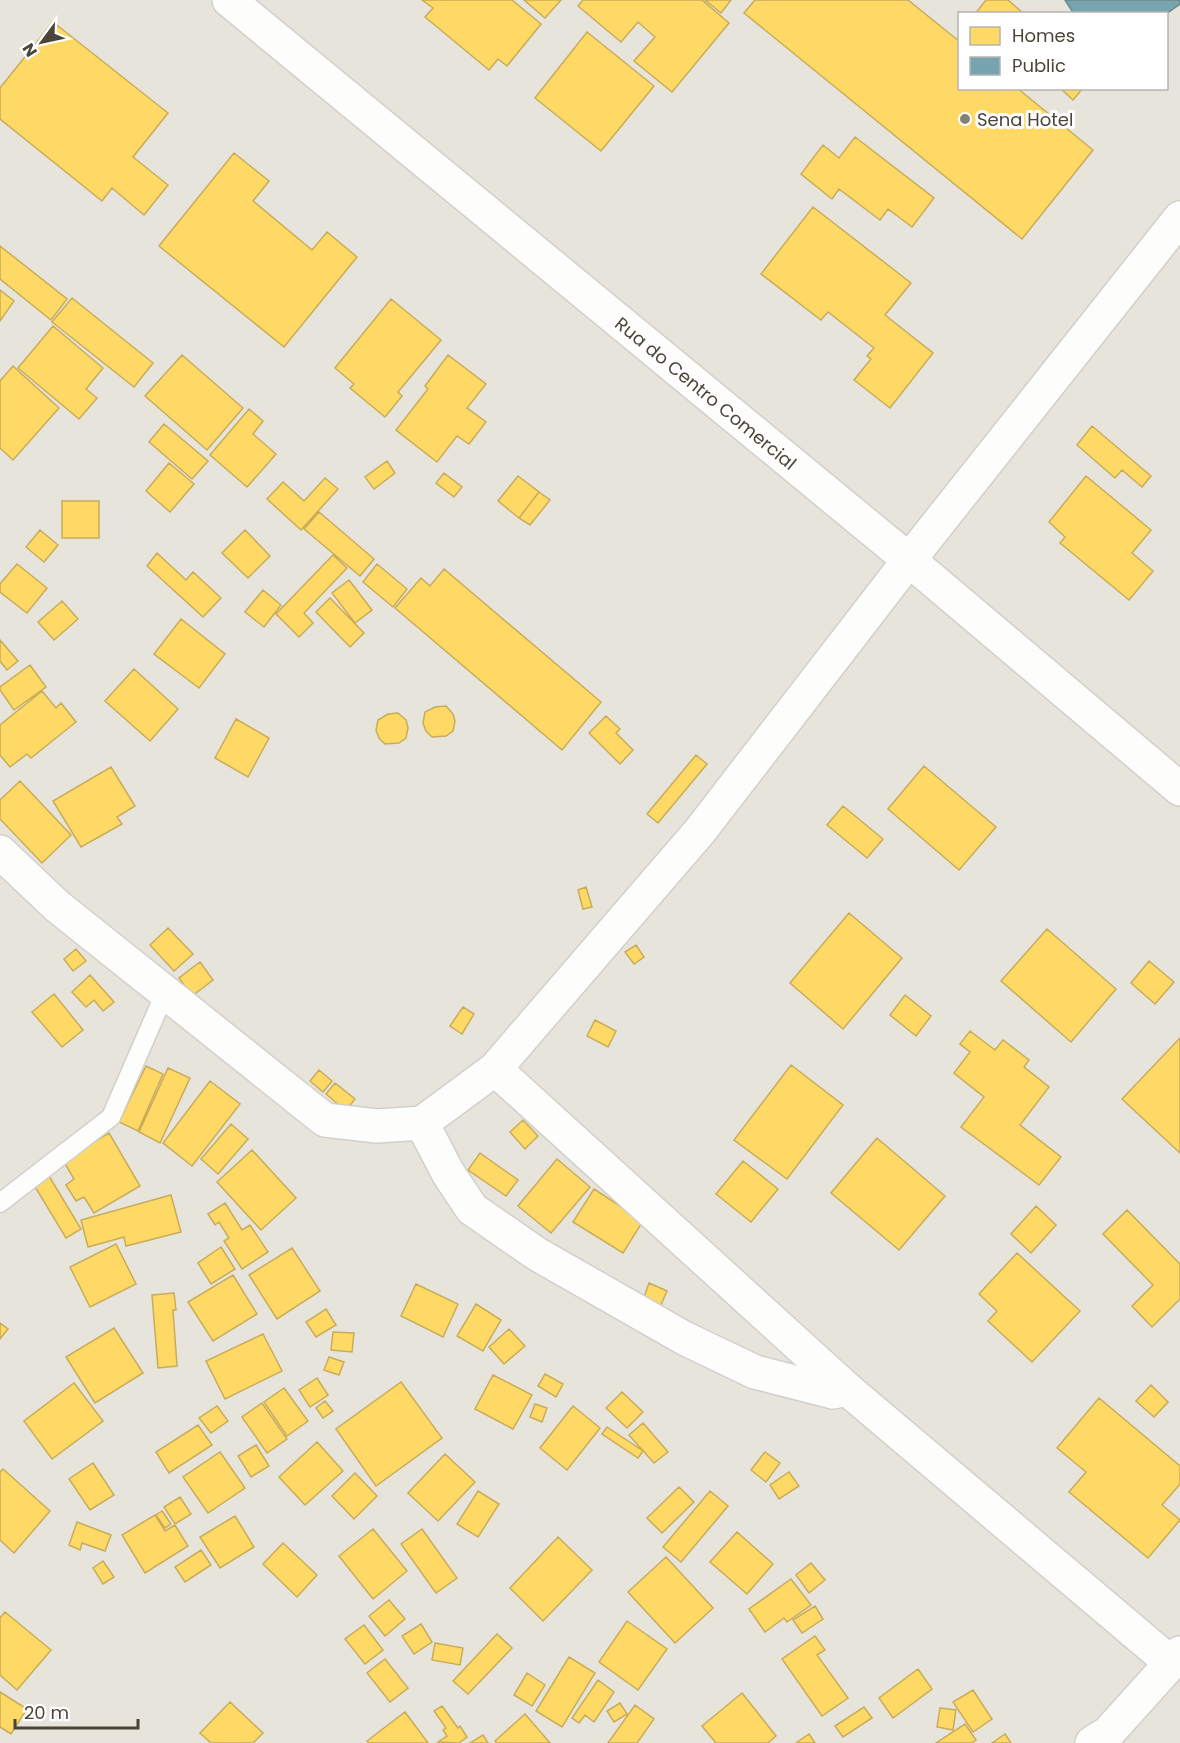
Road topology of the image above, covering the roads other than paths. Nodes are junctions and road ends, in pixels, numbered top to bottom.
1 (229, 0) edge
2 (1180, 218) edge
3 (909, 560) junction
4 (1180, 789) edge
5 (0, 852) edge
6 (165, 993) junction
7 (495, 1069) junction
8 (422, 1123) junction
9 (0, 1203) edge
10 (847, 1389) junction
11 (1175, 1658) edge
12 (1092, 1743) edge

1 - 3 street, Rua do Centro Comercial
2 - 3 street
3 - 4 street, Rua do Centro Comercial
3 - 7 street
5 - 6 street
6 - 8 street
6 - 9 lane
7 - 8 street
7 - 10 street
8 - 10 street
10 - 11 street
11 - 12 street

